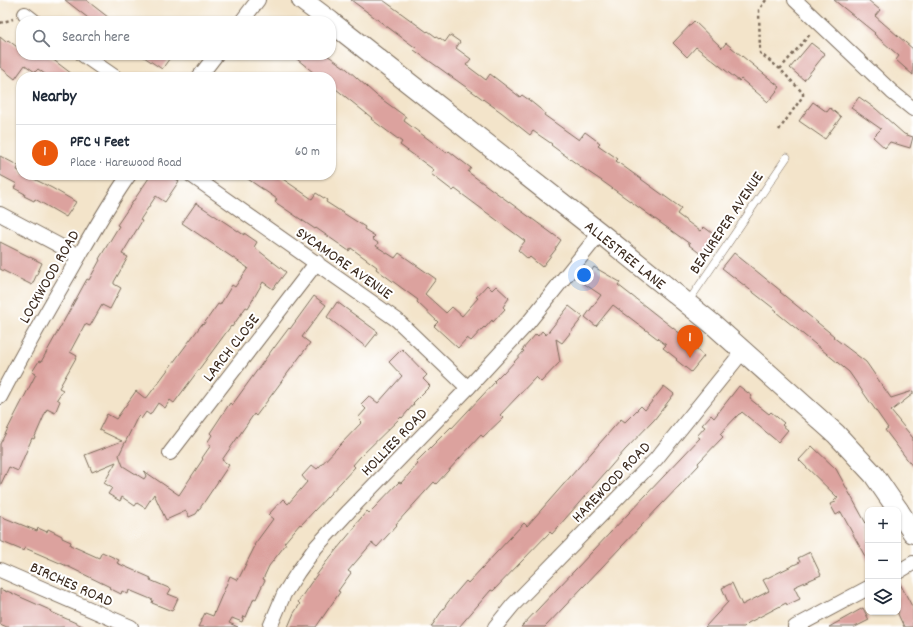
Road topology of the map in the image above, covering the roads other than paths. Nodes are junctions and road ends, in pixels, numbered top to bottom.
1 (258, 0) edge
2 (302, 0) edge
3 (794, 0) edge
4 (246, 16) edge
5 (322, 16) edge
6 (336, 27) edge
7 (90, 60) edge
8 (212, 60) edge
9 (108, 72) edge
10 (203, 72) edge
11 (913, 109) edge
12 (787, 156) dead end
13 (125, 180) edge
14 (199, 180) edge
15 (0, 214) edge
16 (600, 233) junction
17 (79, 256) junction
18 (317, 262) junction
19 (687, 304) junction
20 (743, 351) junction
21 (468, 388) junction
22 (0, 397) edge
23 (170, 453) dead end
24 (896, 507) edge
25 (901, 515) edge
26 (913, 533) edge
27 (913, 563) edge
28 (0, 570) edge
29 (901, 570) edge
30 (865, 590) edge
31 (131, 627) edge
32 (270, 627) edge
33 (495, 627) edge
34 (795, 627) edge

1 - 4 street
2 - 5 street, ALLESTREE LANE
3 - 11 street
6 - 16 street, ALLESTREE LANE
7 - 9 street
8 - 10 street
12 - 19 lane, BEAUREPER AVENUE
13 - 17 street, LOCKWOOD ROAD
14 - 18 street, SYCAMORE AVENUE
15 - 17 street
16 - 19 street, ALLESTREE LANE
16 - 21 street, HOLLIES ROAD
17 - 22 street, LOCKWOOD ROAD
18 - 21 street, SYCAMORE AVENUE
18 - 23 street, LARCH CLOSE
19 - 20 street, ALLESTREE LANE
20 - 24 street, ALLESTREE LANE
20 - 33 street, HAREWOOD ROAD
21 - 32 street, HOLLIES ROAD
25 - 26 street, ALLESTREE LANE
27 - 29 street
28 - 31 street, BIRCHES ROAD
30 - 34 street

